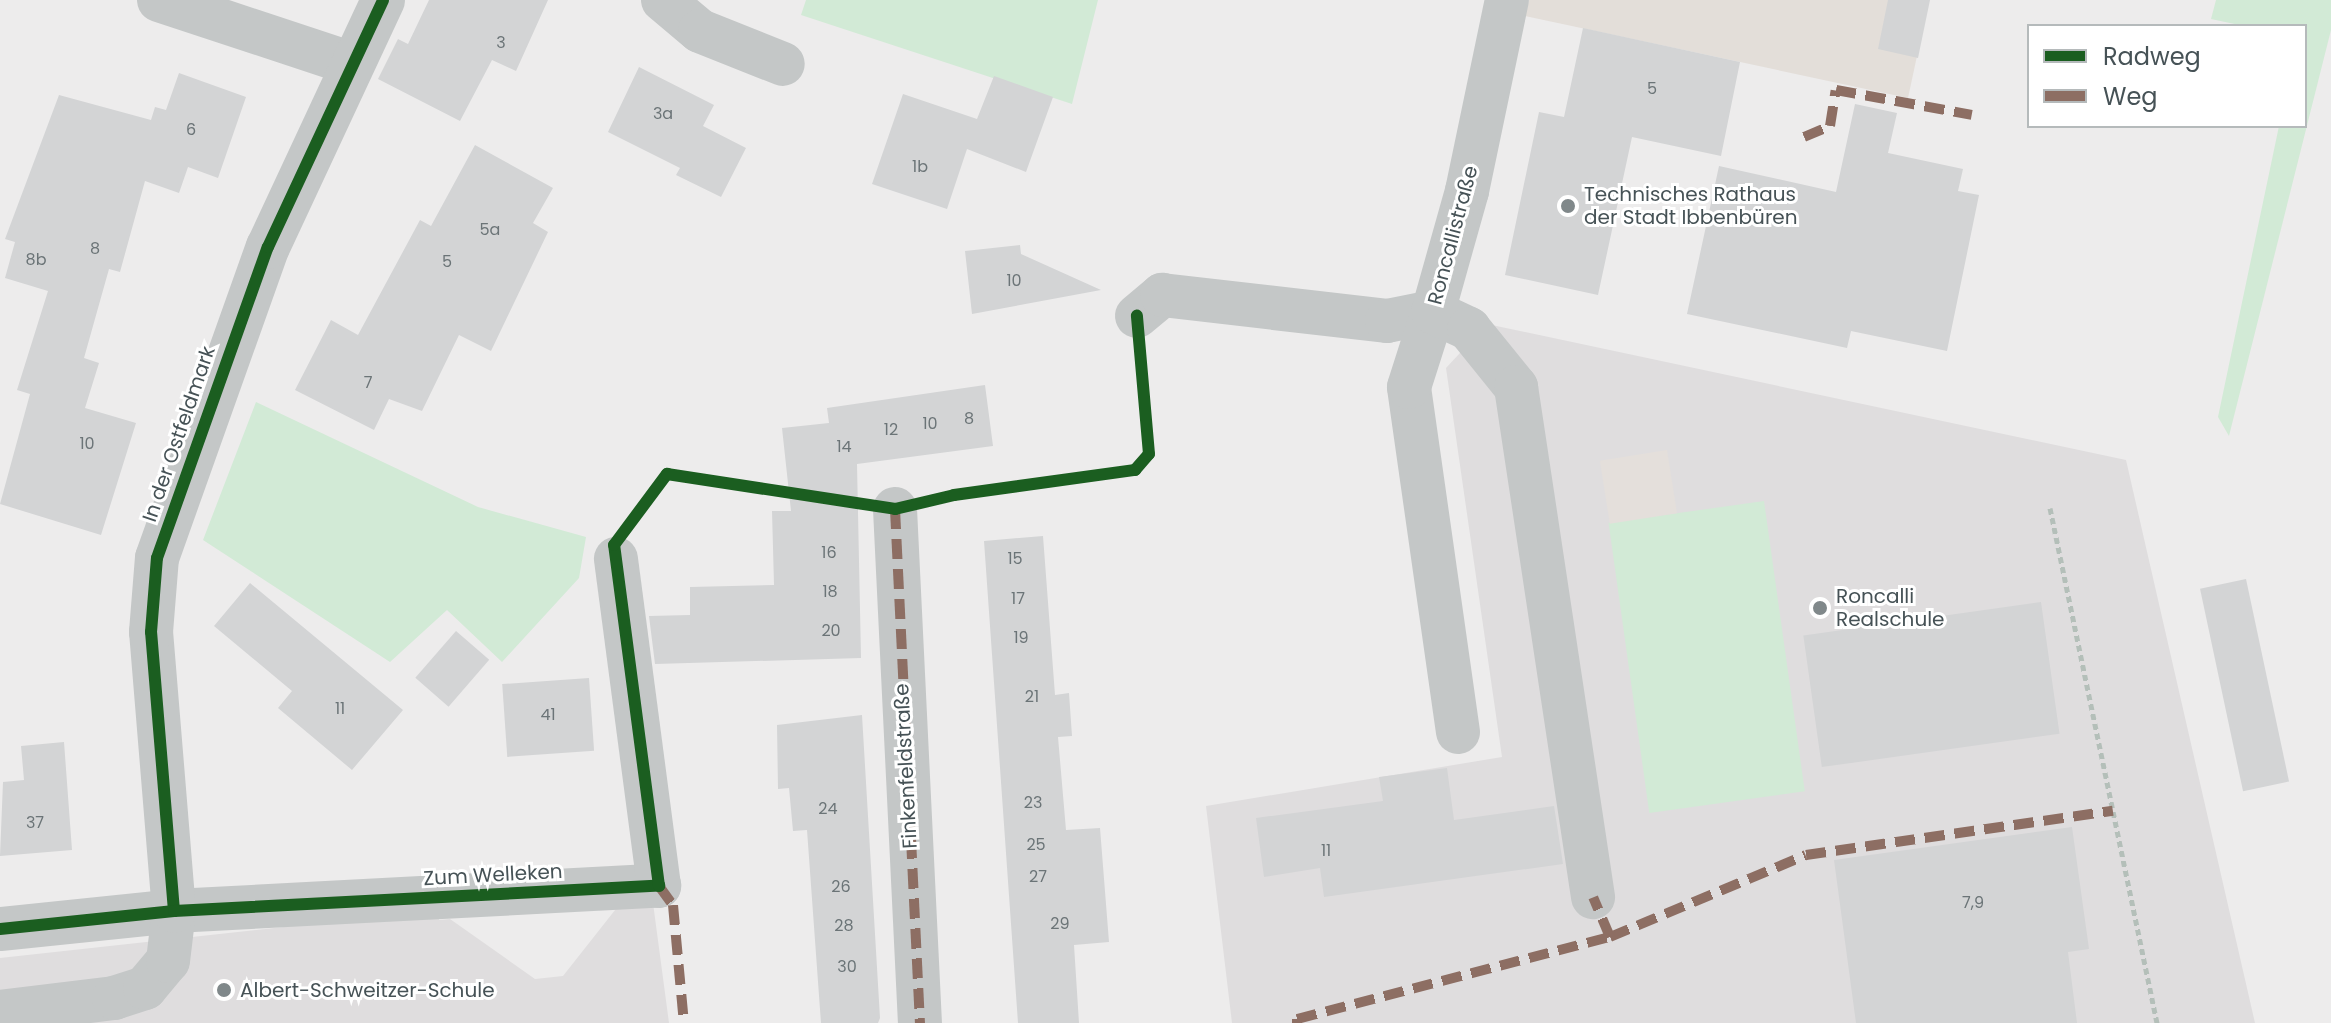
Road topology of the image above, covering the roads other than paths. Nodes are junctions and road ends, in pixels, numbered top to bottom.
1 (159, 0) edge
2 (383, 0) edge
3 (663, 0) edge
4 (1507, 0) edge
5 (350, 63) junction
6 (783, 64) dead end
7 (1433, 312) junction
8 (1137, 316) dead end
9 (895, 509) dead end
10 (616, 559) dead end
11 (1458, 732) dead end
12 (1593, 897) dead end
13 (174, 911) junction
14 (0, 929) edge
15 (0, 1012) edge
16 (920, 1023) edge

1 - 5 street
2 - 5 street, In der Ostfeldmark
3 - 6 street
4 - 7 street, Roncallistraße
5 - 13 street, In der Ostfeldmark
7 - 8 street, Roncallistraße
7 - 11 street
7 - 12 street
9 - 16 street, Finkenfeldstraße
10 - 13 street, Zum Welleken
13 - 14 street, Zum Welleken
13 - 15 street, In der Ostfeldmark

